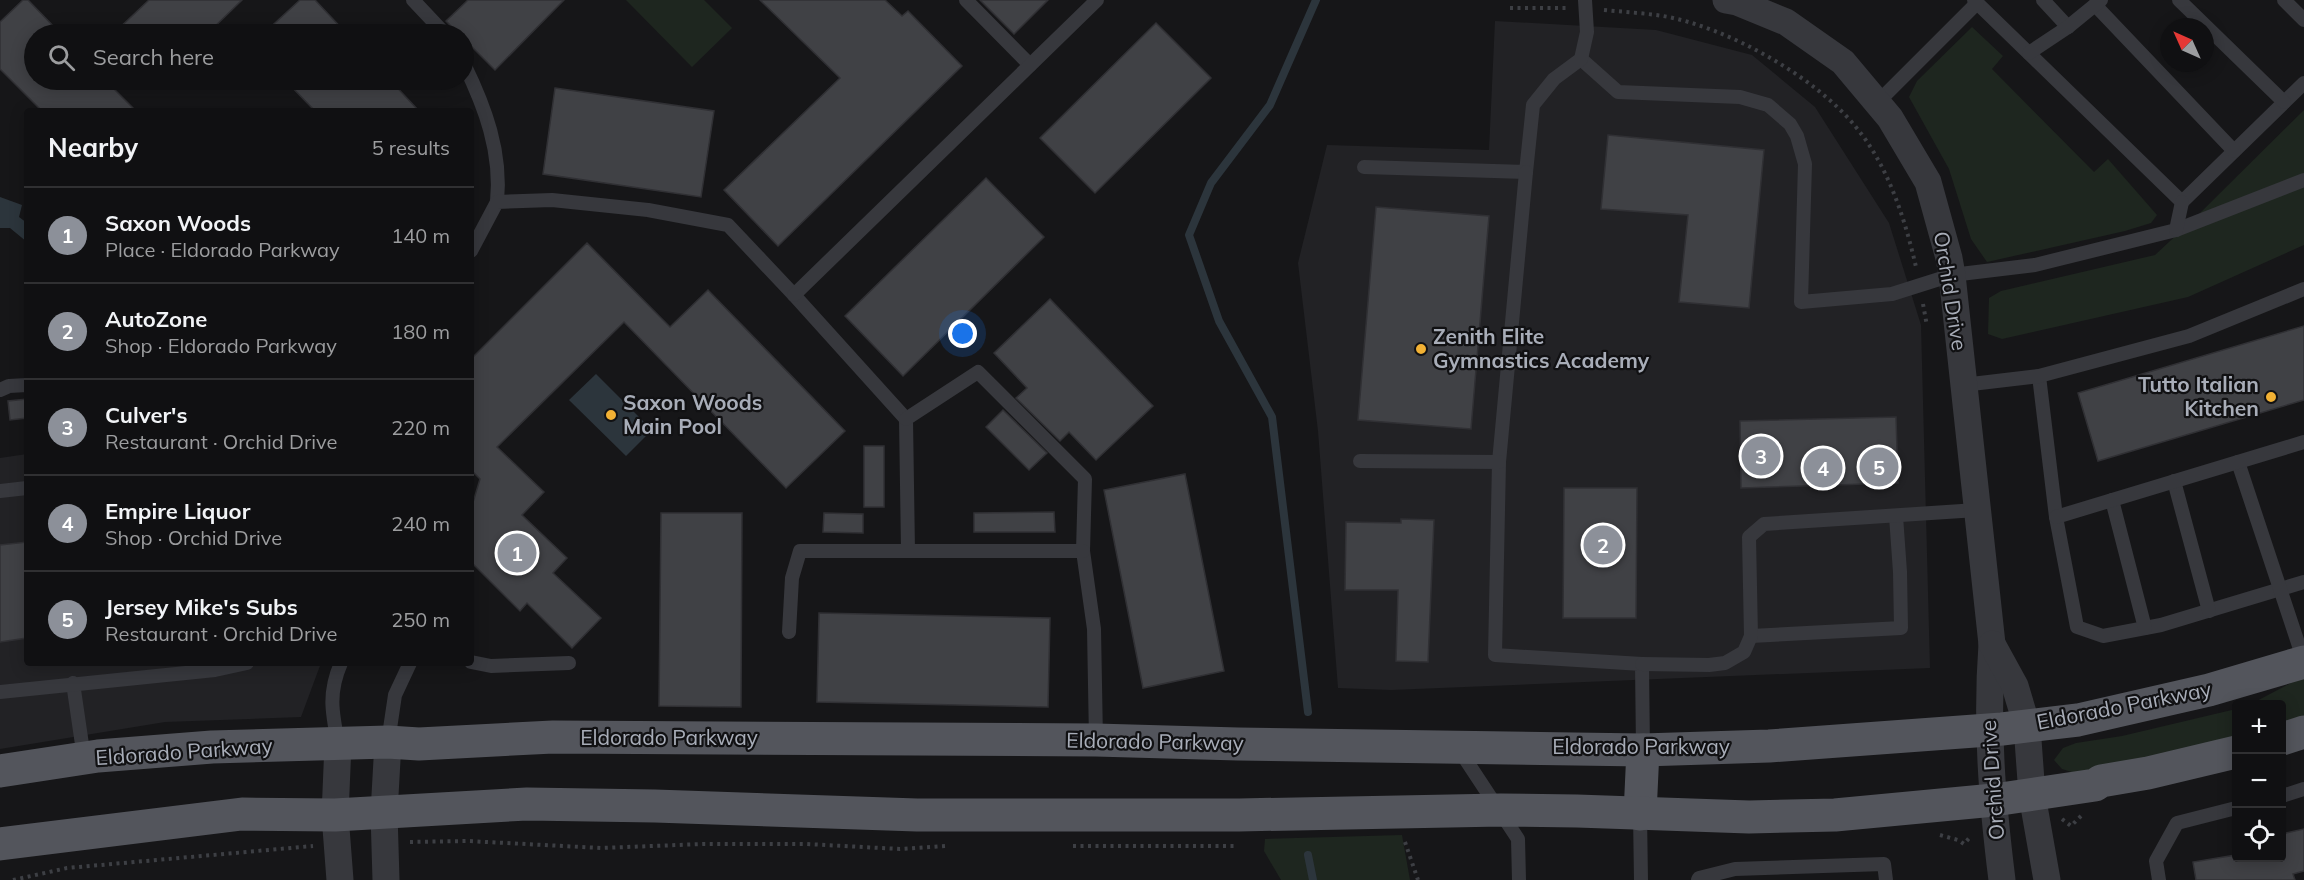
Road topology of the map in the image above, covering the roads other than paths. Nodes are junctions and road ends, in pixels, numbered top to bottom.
1 (413, 0) edge
2 (966, 0) edge
3 (1585, 0) edge
4 (1726, 0) edge
5 (2043, 0) edge
6 (2179, 0) edge
7 (2284, 0) edge
8 (1094, 1) edge
9 (1976, 2) edge
10 (2098, 3) edge
11 (2304, 20) edge
12 (436, 24) edge
13 (2068, 27) junction
14 (2029, 53) junction
15 (1581, 59) junction
16 (1030, 65) junction
17 (2304, 83) edge
18 (474, 89) edge
19 (2284, 102) junction
20 (1877, 103) junction
21 (2234, 151) junction
22 (1364, 167) dead end
23 (1526, 172) junction
24 (2304, 180) edge
25 (497, 202) junction
26 (2182, 202) junction
27 (2176, 230) junction
28 (474, 245) edge
29 (1952, 275) junction
30 (2304, 289) edge
31 (795, 295) junction
32 (2039, 376) junction
33 (24, 385) edge
34 (1963, 385) junction
35 (0, 390) edge
36 (906, 419) junction
37 (2303, 445) edge
38 (1360, 461) dead end
39 (1499, 462) junction
40 (2238, 462) junction
41 (2174, 481) junction
42 (24, 488) edge
43 (0, 491) edge
44 (2112, 500) junction
45 (1977, 510) junction
46 (1896, 516) junction
47 (2056, 517) junction
48 (908, 551) junction
49 (1083, 551) junction
50 (2304, 582) edge
51 (2279, 590) junction
52 (2209, 611) junction
53 (2145, 628) junction
54 (789, 632) dead end
55 (1751, 636) junction
56 (1992, 644) junction
57 (2304, 662) edge
58 (474, 663) edge
59 (569, 663) dead end
60 (1642, 664) junction
61 (233, 666) edge
62 (340, 666) edge
63 (409, 666) edge
64 (73, 683) junction
65 (0, 692) edge
66 (2027, 726) junction
67 (1989, 730) junction
68 (2304, 732) edge
69 (2286, 738) edge
70 (1096, 740) junction
71 (388, 742) junction
72 (338, 744) junction
73 (1458, 747) junction
74 (1643, 750) junction
75 (2232, 753) edge
76 (84, 758) junction
77 (0, 771) edge
78 (2304, 789) edge
79 (2032, 795) junction
80 (2286, 795) edge
81 (1994, 800) junction
82 (2232, 809) edge
83 (1501, 810) junction
84 (384, 813) junction
85 (1640, 814) junction
86 (335, 815) junction
87 (0, 844) edge
88 (340, 880) edge
89 (386, 880) edge
90 (1519, 880) edge
91 (1641, 880) edge
92 (1698, 880) edge
93 (1886, 880) edge
94 (2002, 880) edge
95 (2047, 880) edge
96 (2158, 880) edge

1 - 12 lane
2 - 16 lane
3 - 15 lane
4 - 20 street, Orchid Drive
5 - 13 lane
6 - 19 lane
7 - 11 lane
8 - 16 lane
9 - 14 lane
9 - 20 lane
10 - 13 lane
10 - 21 lane
13 - 14 lane
14 - 26 lane
15 - 23 lane
15 - 29 lane
16 - 31 lane
17 - 19 lane
18 - 25 lane
19 - 21 lane
20 - 29 street, Orchid Drive
21 - 26 lane
22 - 23 lane
23 - 39 lane
24 - 27 lane
25 - 28 lane
25 - 31 lane
26 - 27 lane
27 - 29 lane
29 - 34 street, Orchid Drive
30 - 32 lane
31 - 36 lane
32 - 34 lane
32 - 47 lane
33 - 35 lane
34 - 45 street, Orchid Drive
36 - 48 lane
36 - 49 lane
37 - 40 lane
38 - 39 lane
39 - 60 lane
40 - 41 lane
40 - 51 lane
41 - 44 lane
41 - 52 lane
42 - 43 lane
44 - 47 lane
44 - 53 lane
45 - 46 lane
45 - 56 street, Orchid Drive
46 - 55 lane
46 - 55 lane
47 - 53 lane
48 - 49 lane
48 - 54 lane
49 - 70 lane
50 - 51 lane
51 - 52 lane
51 - 57 lane
52 - 53 lane
55 - 60 lane
56 - 66 street, Orchid Drive
56 - 67 street, Orchid Drive
57 - 66 main road, Eldorado Parkway
58 - 59 lane
60 - 74 lane
61 - 64 lane
62 - 72 lane
63 - 71 lane
64 - 65 lane
64 - 76 lane
66 - 67 main road, Eldorado Parkway
66 - 79 street, Orchid Drive
67 - 74 main road, Eldorado Parkway
67 - 81 street, Orchid Drive
68 - 69 main road
70 - 71 main road, Eldorado Parkway
70 - 73 main road, Eldorado Parkway
71 - 72 main road, Eldorado Parkway
71 - 84 street
72 - 76 main road, Eldorado Parkway
72 - 86 street
73 - 74 main road, Eldorado Parkway
73 - 83 lane
74 - 85 main road
75 - 79 main road
76 - 77 main road, Eldorado Parkway
78 - 80 lane
79 - 81 main road
79 - 95 street, Orchid Drive
81 - 85 main road
81 - 94 street, Orchid Drive
82 - 96 lane
83 - 84 main road
83 - 85 main road
83 - 90 lane
84 - 86 main road
84 - 89 street
85 - 91 lane
86 - 87 main road
86 - 88 street
92 - 93 lane

